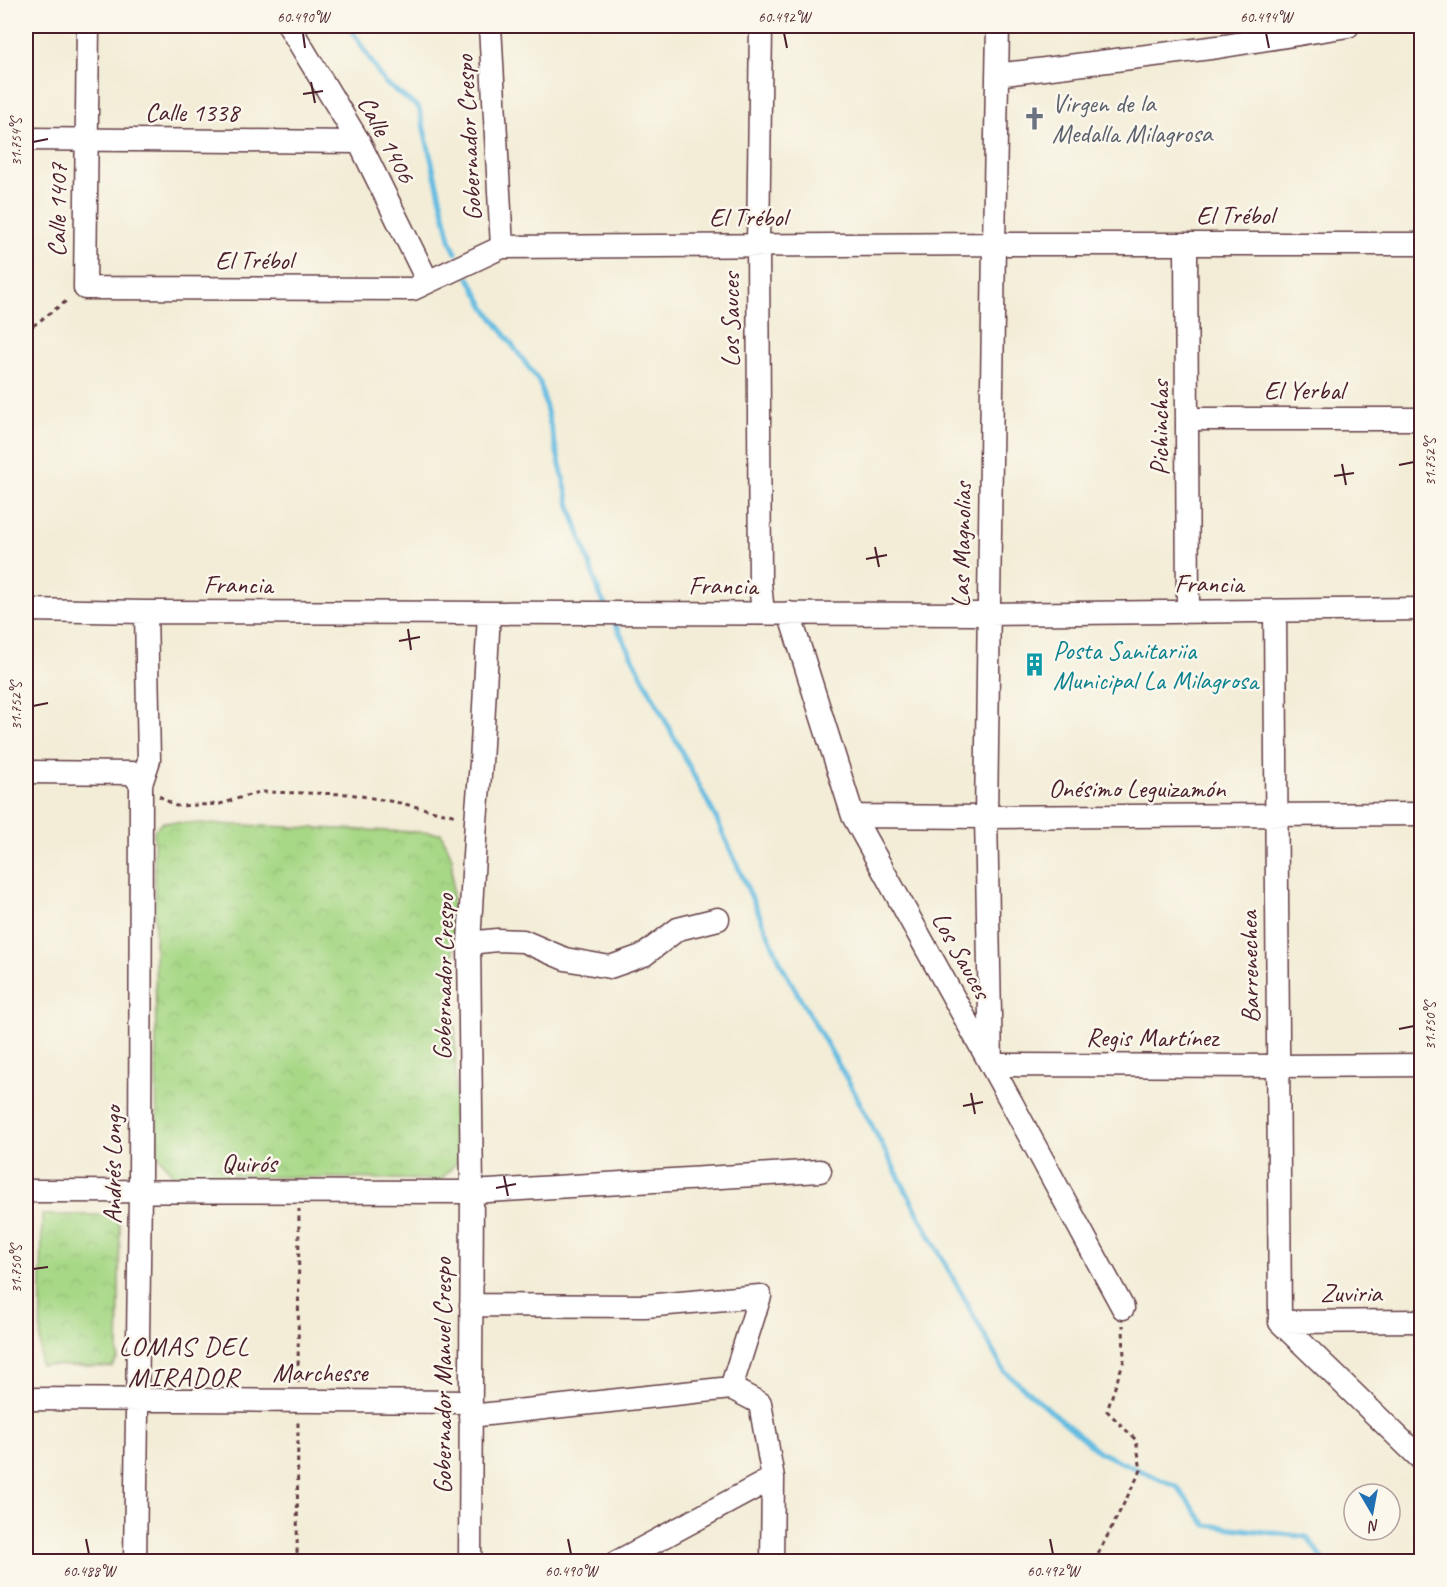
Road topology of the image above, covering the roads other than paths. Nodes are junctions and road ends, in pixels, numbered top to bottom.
1 (88, 26) edge
2 (289, 26) edge
3 (490, 26) edge
4 (761, 26) edge
5 (998, 26) edge
6 (1232, 26) edge
7 (1348, 26) edge
8 (1218, 47) junction
9 (997, 75) junction
10 (26, 139) edge
11 (87, 139) junction
12 (359, 142) junction
13 (994, 244) junction
14 (1186, 244) junction
15 (1422, 244) edge
16 (758, 246) junction
17 (501, 248) junction
18 (428, 282) junction
19 (85, 288) joint
20 (1422, 418) edge
21 (1187, 419) junction
22 (1422, 609) edge
23 (26, 610) edge
24 (1188, 611) junction
25 (1275, 611) junction
26 (146, 612) junction
27 (489, 613) junction
28 (763, 613) junction
29 (789, 613) junction
30 (989, 614) junction
31 (26, 772) edge
32 (136, 779) junction
33 (1422, 814) edge
34 (853, 816) junction
35 (1276, 816) junction
36 (986, 817) junction
37 (718, 919) dead end
38 (470, 943) junction
39 (991, 1065) junction
40 (1422, 1065) edge
41 (1279, 1066) junction
42 (820, 1171) dead end
43 (26, 1191) edge
44 (140, 1191) junction
45 (472, 1192) junction
46 (471, 1305) junction
47 (1123, 1308) road end
48 (1422, 1321) edge
49 (1280, 1322) junction
50 (731, 1388) junction
51 (26, 1399) edge
52 (137, 1400) junction
53 (470, 1409) junction
54 (1422, 1460) edge
55 (773, 1478) junction
56 (135, 1562) edge
57 (470, 1562) edge
58 (617, 1562) edge
59 (772, 1562) edge

1 - 11 street, Calle 1407
2 - 12 street, Calle 1406
3 - 17 street, Gobernador Crespo
4 - 16 street, Los Sauces
5 - 9 street, Las Magnolias
6 - 8 street
7 - 8 street
8 - 9 street
9 - 13 street, Las Magnolias
10 - 11 street, Calle 1338
11 - 12 street, Calle 1338
11 - 19 street, Calle 1407
12 - 18 street, Calle 1406
13 - 14 street, El Trébol
13 - 16 street, El Trébol
13 - 30 street, Las Magnolias
14 - 15 street, El Trébol
14 - 21 street, Pichinchas
16 - 17 street, El Trébol
16 - 28 street, Los Sauces
17 - 18 street, El Trébol
18 - 19 street, El Trébol
20 - 21 street, El Yerbal
21 - 24 street, Pichinchas
22 - 25 street, Francia
23 - 26 street, Francia
24 - 25 street, Francia
24 - 30 street, Francia
25 - 35 street, Barrenechea
26 - 27 street, Francia
26 - 32 street, Andrés Longo
27 - 28 street, Francia
27 - 38 street, Gobernador Crespo
28 - 29 street, Francia
29 - 30 street, Francia
29 - 34 street, Los Sauces
30 - 36 street, Las Magnolias
31 - 32 street
32 - 44 street, Andrés Longo
33 - 35 street, Onésimo Leguizamón
34 - 36 street, Onésimo Leguizamón
34 - 39 street, Los Sauces
35 - 36 street, Onésimo Leguizamón
35 - 41 street, Barrenechea
36 - 39 street, Las Magnolias
37 - 38 street
38 - 45 street, Gobernador Crespo
39 - 41 street, Regis Martínez
39 - 47 street, Los Sauces
40 - 41 street, Regis Martínez
41 - 49 street, Barrenechea
42 - 45 street, Quirós
43 - 44 street, Quirós
44 - 45 street, Quirós
44 - 52 street, Andrés Longo
45 - 46 street, Gobernador Manuel Crespo
46 - 50 street
46 - 53 street, Gobernador Manuel Crespo
48 - 49 street, Zuviria
49 - 54 street
50 - 53 street, Marchesse
50 - 55 street
51 - 52 street, Marchesse
52 - 53 street, Marchesse
52 - 56 street, Andrés Longo
53 - 57 street, Gobernador Manuel Crespo
55 - 58 street
55 - 59 street

